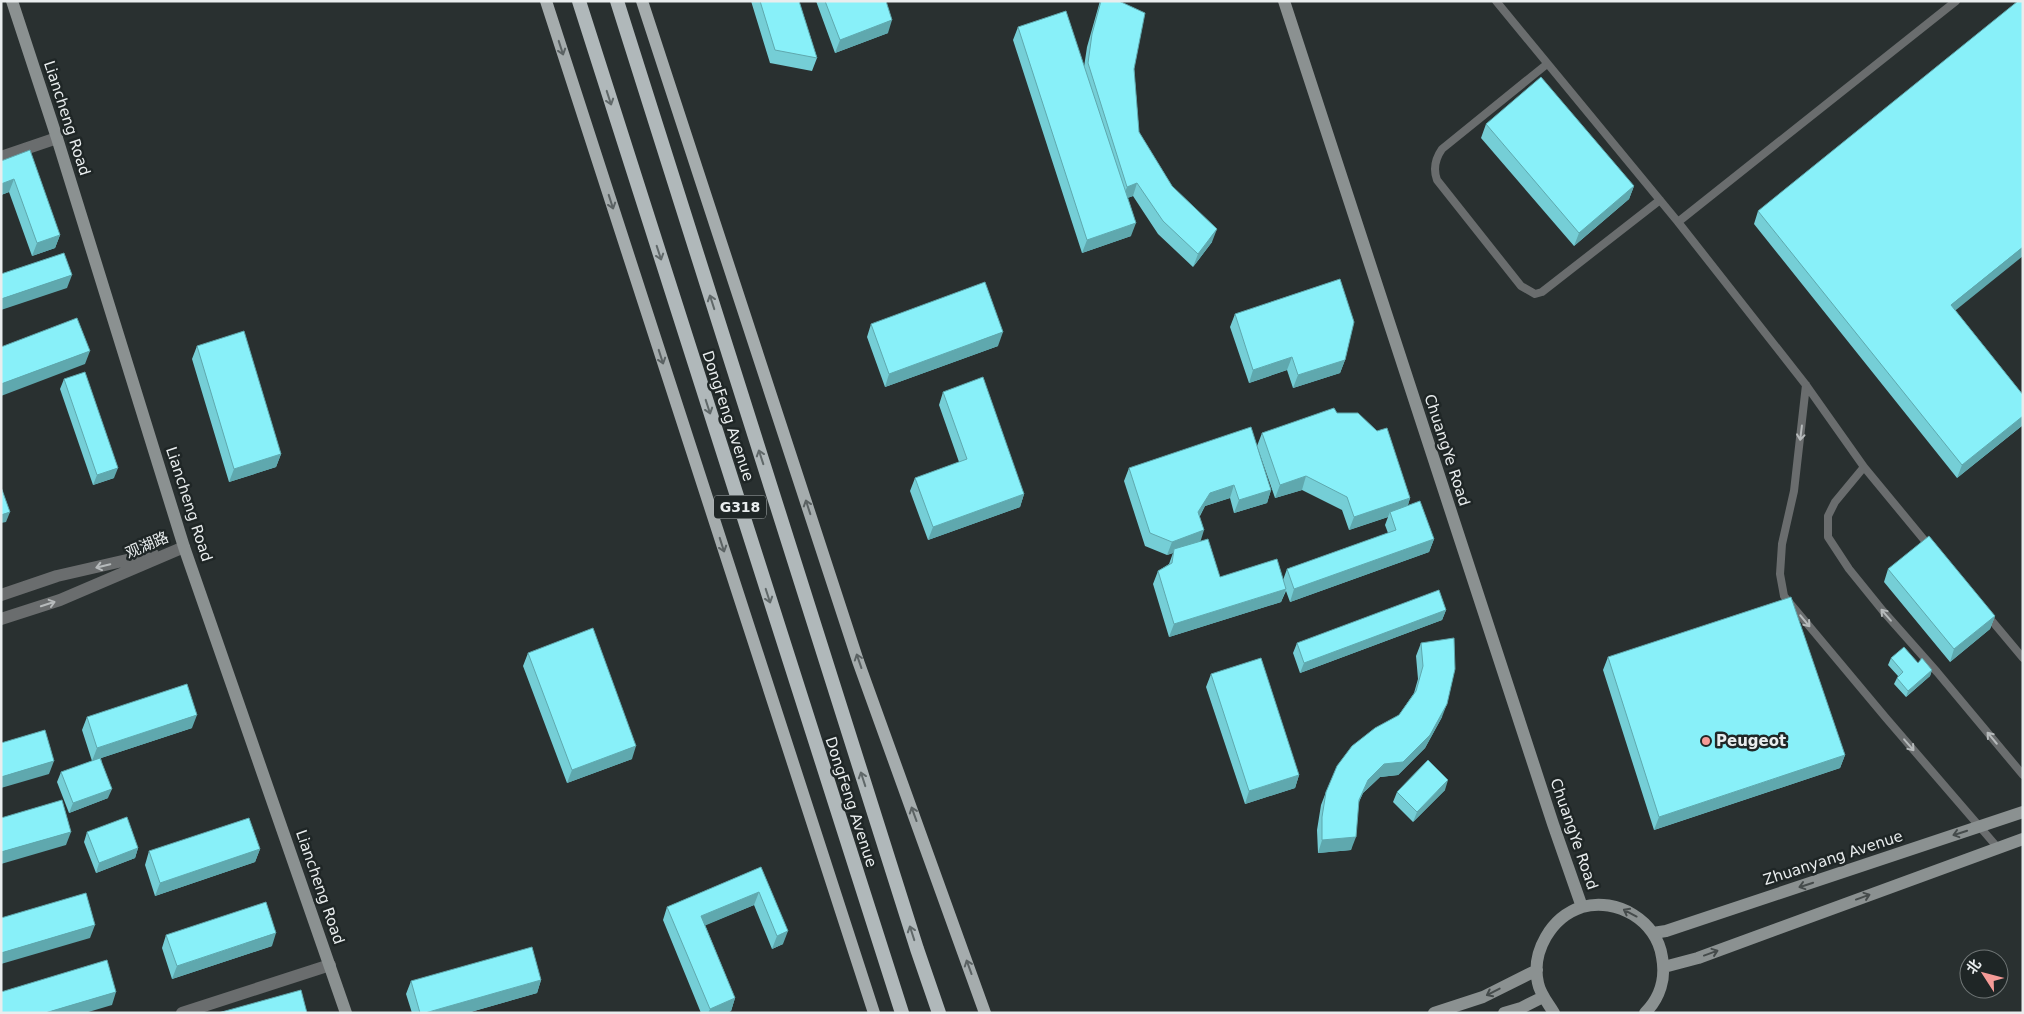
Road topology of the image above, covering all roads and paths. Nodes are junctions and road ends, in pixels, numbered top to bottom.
1 (12, 1) edge
2 (546, 1) edge
3 (579, 1) edge
4 (617, 1) edge
5 (642, 1) edge
6 (1284, 1) edge
7 (1496, 1) edge
8 (1956, 1) edge
9 (1547, 64) junction
10 (57, 138) junction
11 (1, 157) edge
12 (1660, 200) junction
13 (1678, 222) junction
14 (1806, 385) junction
15 (1864, 467) junction
16 (184, 547) junction
17 (1934, 551) edge
18 (1, 595) edge
19 (1984, 612) edge
20 (1, 619) edge
21 (2023, 658) edge
22 (2023, 775) edge
23 (2023, 812) edge
24 (1980, 827) junction
25 (2023, 839) edge
26 (1998, 848) junction
27 (1582, 907) junction
28 (1653, 933) junction
29 (330, 965) junction
30 (1664, 967) junction
31 (1537, 970) junction
32 (1543, 997) junction
33 (182, 1013) edge
34 (346, 1013) edge
35 (874, 1013) edge
36 (902, 1013) edge
37 (939, 1013) edge
38 (985, 1013) edge
39 (1434, 1013) edge
40 (1504, 1013) edge
41 (1554, 1013) edge
42 (1645, 1013) edge

1 - 10 main road, Liancheng Road
2 -> 35 main road
3 -> 36 highway, DongFeng Avenue / G318
37 -> 4 highway, DongFeng Avenue / G318, bridge
38 -> 5 main road
6 - 27 main road, ChuangYe Road
7 - 9 lane
8 - 13 lane
9 - 12 lane
9 - 12 lane
10 - 11 street
10 - 16 main road, Liancheng Road
12 - 13 lane
13 - 14 lane
14 - 15 lane
14 -> 24 lane
15 - 17 lane
22 -> 15 lane
16 -> 18 street, 观湖路
20 -> 16 street, 观湖路
16 - 29 main road, Liancheng Road
19 - 21 lane
23 - 24 main road, Zhuanyang Avenue
24 - 26 lane
24 -> 28 main road, Zhuanyang Avenue
25 - 26 main road
30 -> 26 main road
28 -> 27 main road
27 - 31 main road
28 - 30 main road
29 - 33 street
29 - 34 main road, Liancheng Road
30 - 42 main road
31 - 32 main road
31 -> 39 main road
32 - 40 main road
32 - 41 main road

